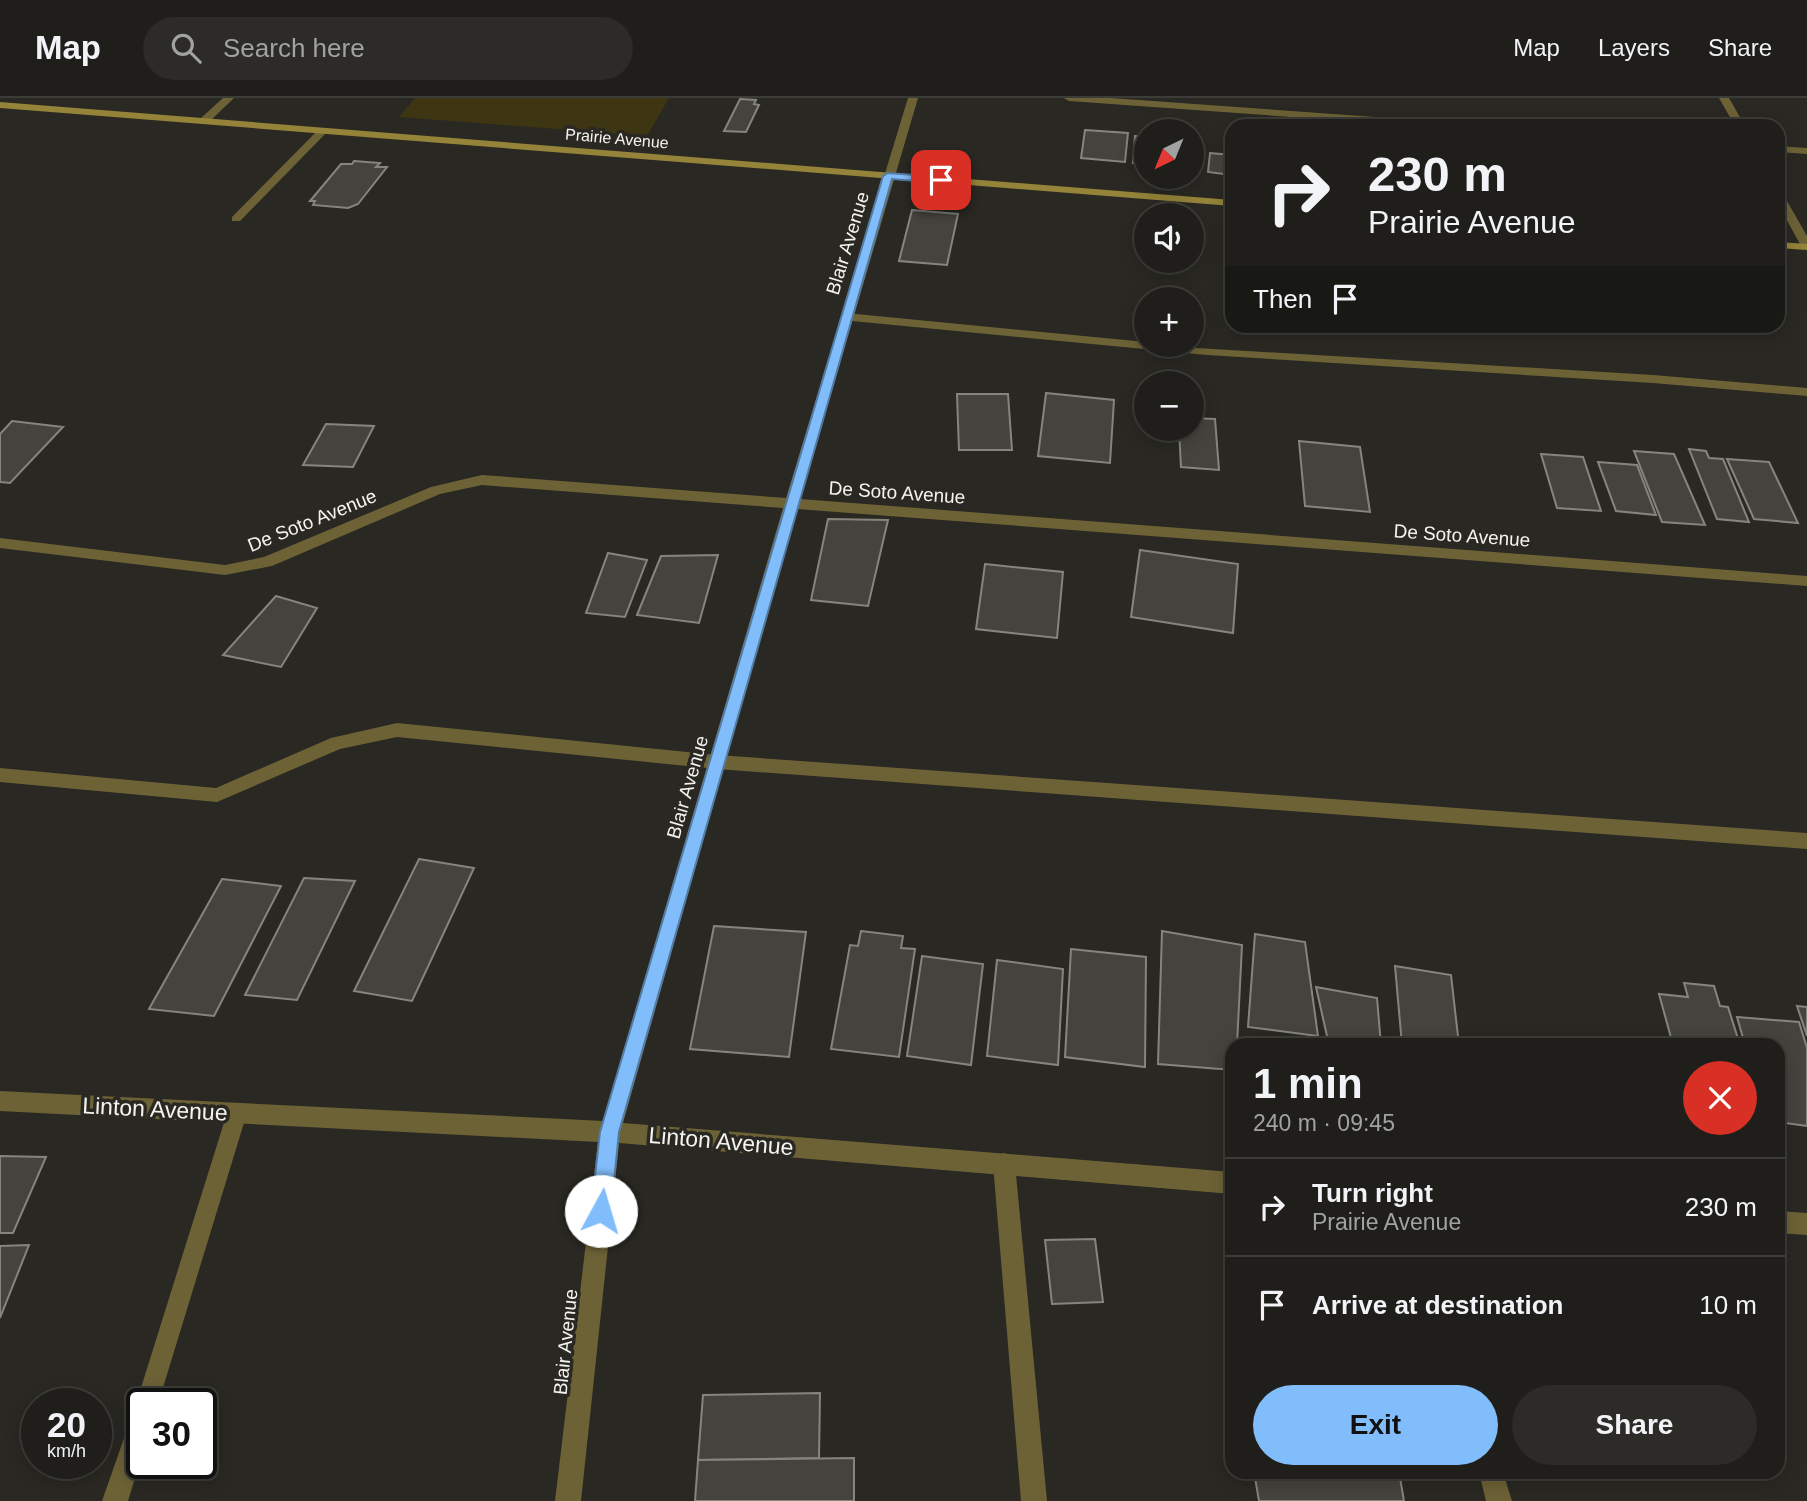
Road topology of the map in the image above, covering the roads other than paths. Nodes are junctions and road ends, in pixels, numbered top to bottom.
1 (229, 98) edge
2 (913, 98) edge
3 (1069, 98) edge
4 (1724, 98) edge
5 (0, 105) edge
6 (1362, 119) edge
7 (1736, 119) edge
8 (205, 120) junction
9 (324, 130) junction
10 (1785, 149) edge
11 (1807, 151) edge
12 (888, 176) junction
13 (1225, 202) edge
14 (1785, 207) edge
15 (236, 219) dead end
16 (1785, 245) edge
17 (1807, 247) edge
18 (846, 317) junction
19 (1807, 392) edge
20 (792, 503) junction
21 (0, 543) edge
22 (1807, 581) edge
23 (717, 762) junction
24 (0, 775) edge
25 (1807, 841) edge
26 (0, 1101) edge
27 (237, 1113) junction
28 (610, 1132) junction
29 (1004, 1164) junction
30 (1225, 1182) edge
31 (1785, 1222) edge
32 (1807, 1224) edge
33 (151, 1388) edge
34 (126, 1466) edge
35 (1493, 1479) edge
36 (115, 1501) edge
37 (568, 1501) edge
38 (1034, 1501) edge
39 (1499, 1501) edge

1 - 8 street
2 - 12 street, Blair Avenue
3 - 6 street
4 - 7 street
5 - 8 street, Prairie Avenue
8 - 9 street, Prairie Avenue
9 - 12 street, Prairie Avenue
9 - 15 street
10 - 11 street
12 - 13 street, Prairie Avenue
12 - 18 street, Blair Avenue
14 - 17 street
16 - 17 street
18 - 19 street
18 - 20 street, Blair Avenue
20 - 21 street, De Soto Avenue
20 - 22 street, De Soto Avenue
20 - 23 street, Blair Avenue
23 - 24 street
23 - 25 street
23 - 28 street, Blair Avenue
26 - 27 street, Linton Avenue
27 - 28 street, Linton Avenue
27 - 33 street
28 - 29 street, Linton Avenue
28 - 37 street, Blair Avenue
29 - 30 street, Linton Avenue
29 - 38 street
31 - 32 street
34 - 36 street
35 - 39 street

